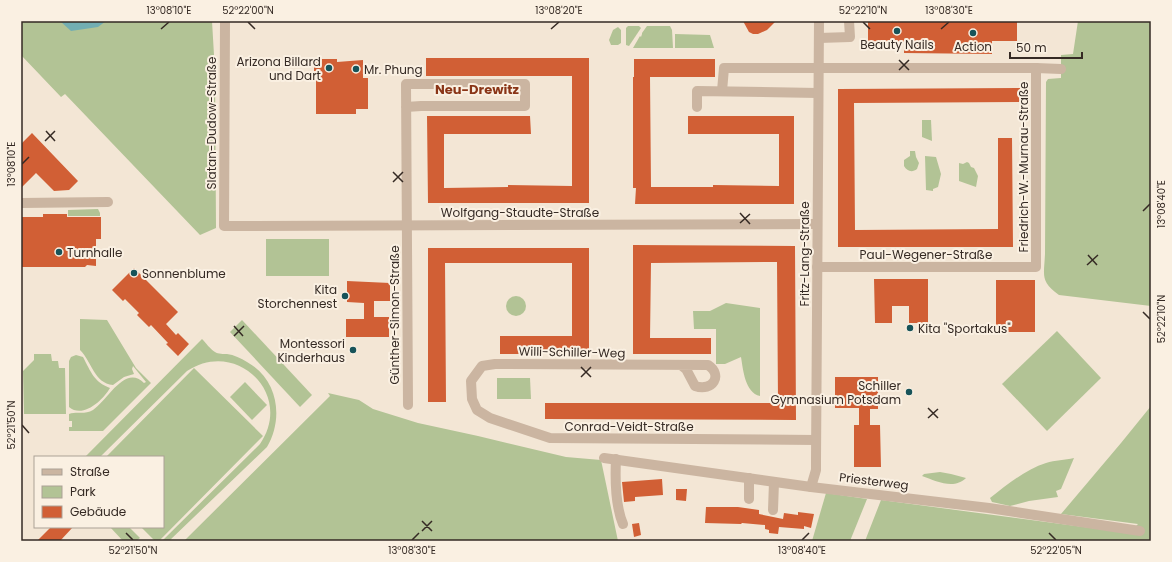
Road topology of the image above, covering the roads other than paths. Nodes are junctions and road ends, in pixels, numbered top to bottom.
1 (225, 21) edge
2 (819, 21) edge
3 (849, 21) edge
4 (818, 38) junction
5 (1036, 68) junction
6 (818, 69) junction
7 (1061, 69) dead end
8 (722, 91) junction
9 (818, 93) junction
10 (406, 107) junction
11 (698, 107) dead end
12 (108, 202) dead end
13 (21, 203) edge
14 (817, 224) junction
15 (406, 225) junction
16 (224, 226) joint
17 (817, 267) junction
18 (1036, 267) joint
19 (681, 365) dead end
20 (471, 381) joint
21 (408, 405) dead end
22 (816, 440) junction
23 (604, 458) dead end
24 (616, 459) junction
25 (749, 478) junction
26 (774, 482) junction
27 (811, 487) junction
28 (749, 499) dead end
29 (773, 510) dead end
30 (623, 524) dead end
31 (1140, 531) dead end

1 - 16 street, Slatan-Dudow-Straße
2 - 4 street, Fritz-Lang-Straße
3 - 4 street
4 - 6 street, Fritz-Lang-Straße
5 - 6 street, Friedrich-W.-Murnau-Straße
5 - 7 street
5 - 18 street, Friedrich-W.-Murnau-Straße
6 - 8 street, Friedrich-W.-Murnau-Straße
6 - 9 street, Fritz-Lang-Straße
8 - 9 street
8 - 11 street
9 - 14 street, Fritz-Lang-Straße
10 - 10 street, Günther-Simon-Straße
10 - 15 street, Günther-Simon-Straße
12 - 13 street
14 - 15 street, Wolfgang-Staudte-Straße
14 - 17 street, Fritz-Lang-Straße
15 - 16 street, Wolfgang-Staudte-Straße
15 - 21 street, Günther-Simon-Straße
17 - 18 street, Paul-Wegener-Straße
17 - 22 street, Fritz-Lang-Straße
19 - 20 street, Willi-Schiller-Weg
20 - 22 street, Conrad-Veidt-Straße
22 - 27 street, Fritz-Lang-Straße
23 - 24 street, Priesterweg
24 - 25 street, Priesterweg
24 - 30 street
25 - 26 street, Priesterweg
25 - 28 street
26 - 27 street, Priesterweg
26 - 29 street
27 - 31 street, Priesterweg

